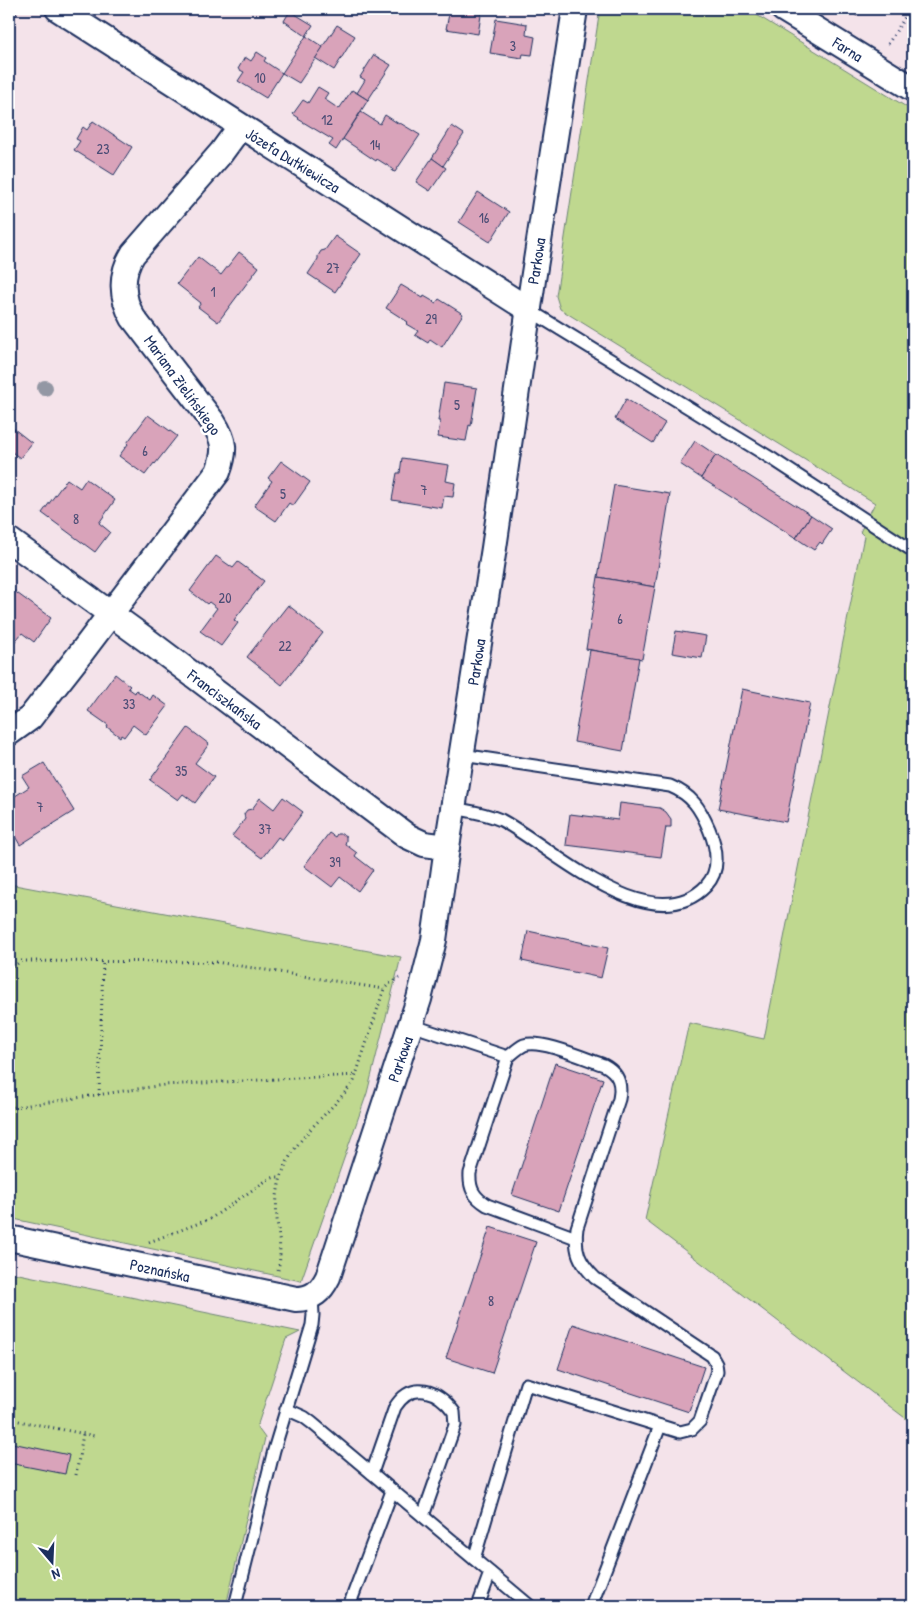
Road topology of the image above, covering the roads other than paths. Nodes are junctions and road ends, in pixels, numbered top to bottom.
1 (58, 9) edge
2 (575, 9) edge
3 (783, 9) edge
4 (913, 89) edge
5 (240, 127) junction
6 (529, 310) junction
7 (9, 540) edge
8 (913, 551) edge
9 (110, 614) junction
10 (9, 733) edge
11 (462, 755) junction
12 (453, 808) junction
13 (447, 847) junction
14 (411, 1024) junction
15 (508, 1057) junction
16 (9, 1238) edge
17 (576, 1238) junction
18 (312, 1296) junction
19 (286, 1409) junction
20 (660, 1426) junction
21 (372, 1474) junction
22 (392, 1491) junction
23 (423, 1516) junction
24 (474, 1558) junction
25 (490, 1573) junction
26 (234, 1606) edge
27 (349, 1606) edge
28 (478, 1606) edge
29 (530, 1606) edge
30 (591, 1606) edge

1 - 5 street, Józefa Dutkiewicza
2 - 6 street, Parkowa
3 - 4 street, Farna
5 - 6 street, Józefa Dutkiewicza
5 - 9 street, Mariana Zielińskiego
6 - 8 lane
6 - 11 street, Parkowa
7 - 9 street, Franciszkańska
9 - 10 street, Mariana Zielińskiego
9 - 13 street, Franciszkańska
11 - 12 street, Parkowa
11 - 12 lane
12 - 13 street, Parkowa
13 - 14 street, Parkowa
14 - 15 lane
14 - 18 street, Parkowa
15 - 17 lane
15 - 17 lane
16 - 18 street, Poznańska
17 - 20 lane
18 - 19 lane
19 - 21 lane
19 - 26 lane
20 - 24 lane
20 - 30 lane
21 - 22 lane
21 - 23 lane
22 - 23 lane
22 - 27 lane
23 - 24 lane
24 - 25 lane
25 - 28 lane
25 - 29 lane

